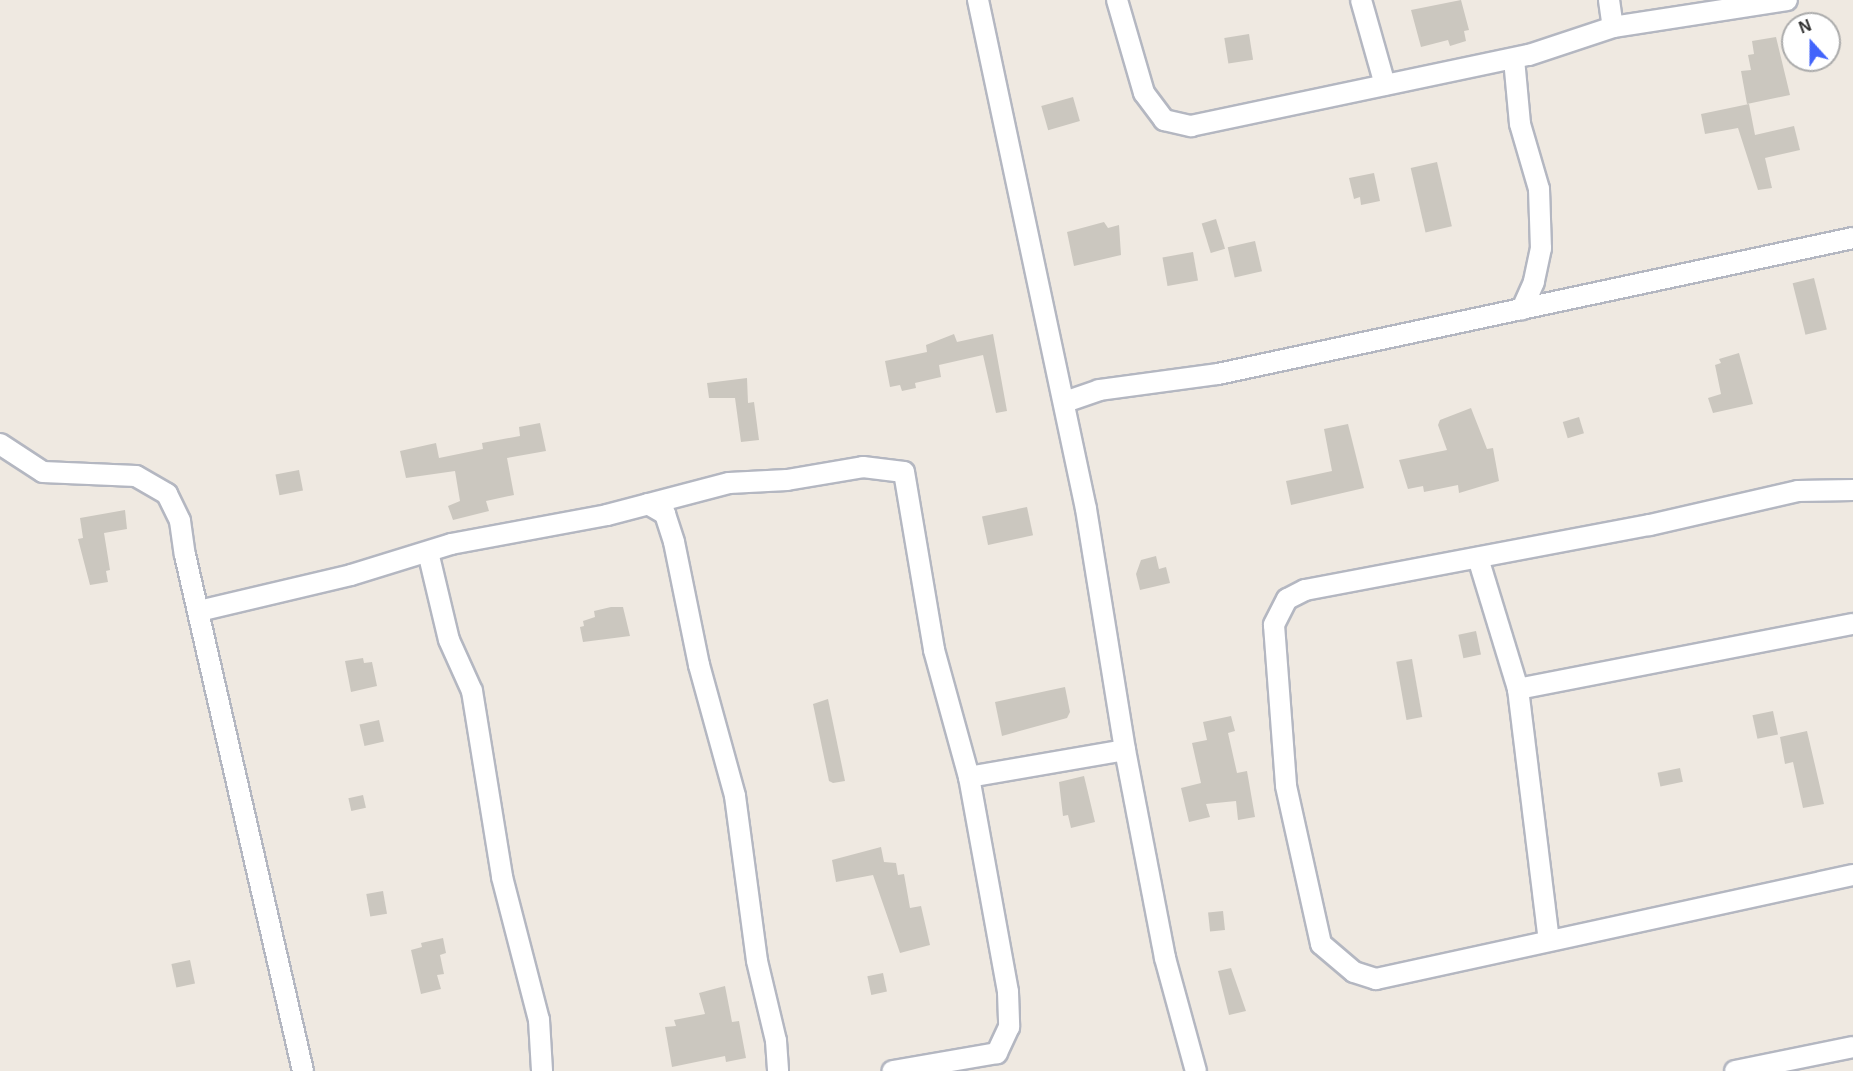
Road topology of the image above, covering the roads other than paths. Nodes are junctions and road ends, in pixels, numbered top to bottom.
1 (978, 0) edge
2 (1117, 0) edge
3 (1361, 0) edge
4 (1609, 0) edge
5 (1787, 0) edge
6 (1613, 27) junction
7 (1514, 59) junction
8 (1385, 85) junction
9 (1853, 238) edge
10 (1522, 309) junction
11 (1065, 402) junction
12 (0, 444) edge
13 (1853, 490) edge
14 (648, 504) junction
15 (428, 552) junction
16 (1478, 558) junction
17 (199, 610) junction
18 (1853, 624) edge
19 (1518, 689) junction
20 (1125, 750) junction
21 (969, 777) junction
22 (1853, 875) edge
23 (1549, 940) junction
24 (1853, 1047) edge
25 (1195, 1068) edge
26 (303, 1071) edge
27 (542, 1071) edge
28 (778, 1071) edge
29 (894, 1071) edge
30 (1735, 1071) edge

1 - 11 street
2 - 8 street
3 - 8 street
4 - 6 street
5 - 6 street
6 - 7 street
7 - 8 street
7 - 10 street
9 - 10 street
10 - 11 street
11 - 20 street
12 - 17 street
13 - 16 street
14 - 15 street
14 - 21 street
14 - 28 street
15 - 17 street
15 - 27 street
16 - 19 street
16 - 23 street
17 - 26 street
18 - 19 street
19 - 23 street
20 - 21 street
20 - 25 street
21 - 29 street
22 - 23 street
24 - 30 street

